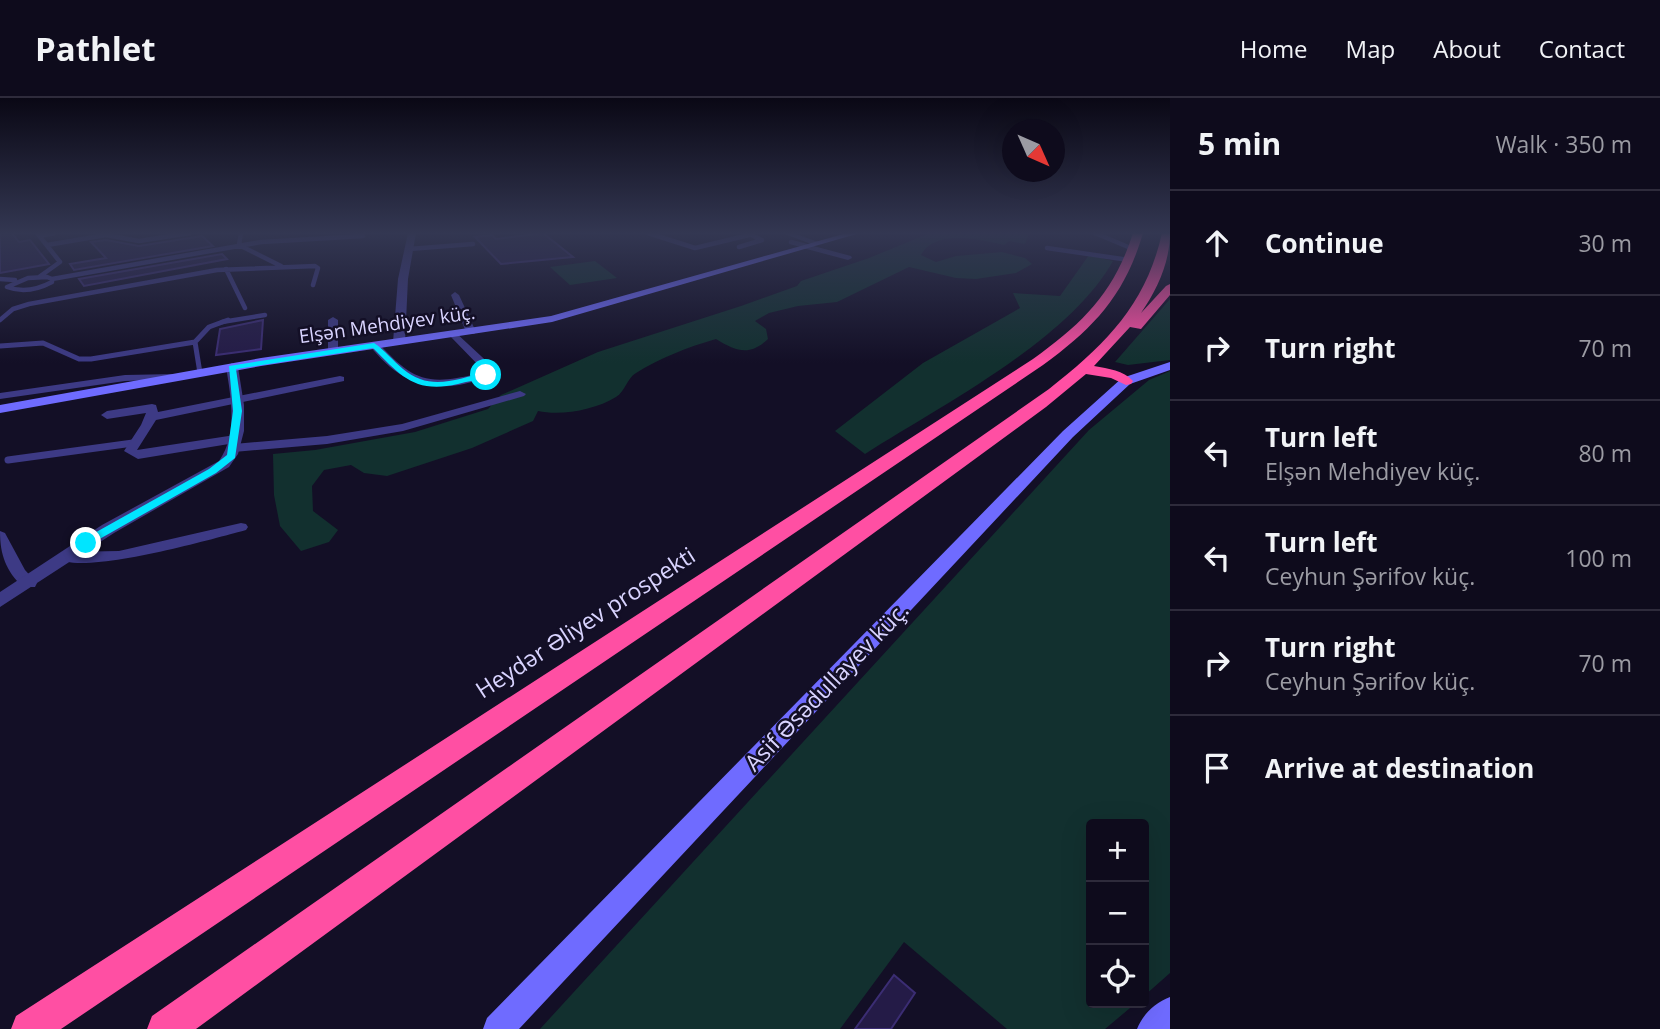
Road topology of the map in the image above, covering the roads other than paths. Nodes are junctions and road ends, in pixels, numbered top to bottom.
1 (66, 276) edge
2 (184, 276) edge
3 (230, 276) edge
4 (316, 276) edge
5 (405, 276) edge
6 (698, 276) edge
7 (1121, 276) edge
8 (1154, 276) edge
9 (38, 277) joint
10 (0, 279) edge
11 (52, 279) junction
12 (18, 281) junction
13 (313, 285) dead end
14 (1170, 288) edge
15 (9, 289) junction
16 (0, 292) edge
17 (455, 295) dead end
18 (245, 308) dead end
19 (265, 315) dead end
20 (0, 320) edge
21 (333, 320) dead end
22 (471, 332) junction
23 (454, 334) junction
24 (195, 342) junction
25 (399, 342) junction
26 (0, 346) edge
27 (374, 346) junction
28 (334, 351) junction
29 (1170, 366) edge
30 (232, 367) junction
31 (1087, 367) junction
32 (200, 373) junction
33 (177, 377) junction
34 (340, 379) dead end
35 (1126, 381) junction
36 (520, 394) dead end
37 (0, 396) edge
38 (237, 401) junction
39 (0, 409) edge
40 (107, 415) dead end
41 (152, 417) junction
42 (133, 443) junction
43 (235, 443) junction
44 (8, 460) dead end
45 (241, 527) dead end
46 (0, 536) edge
47 (65, 557) junction
48 (29, 583) junction
49 (0, 601) edge
50 (1170, 1012) edge
51 (40, 1021) edge
52 (165, 1029) edge
53 (498, 1029) edge
54 (1152, 1029) edge

1 - 11 lane
2 - 20 lane
3 - 18 lane
4 - 13 lane
5 - 25 street
6 - 22 main road, Elşən Mehdiyev küç.
7 - 51 highway, Heydər Əliyev prospekti
8 - 31 highway
9 - 11 lane
9 - 12 lane
10 - 12 lane
11 - 15 lane
12 - 15 lane
14 - 31 highway
15 - 16 lane
17 - 22 street
19 - 24 lane
21 - 28 street
22 - 23 main road, Elşən Mehdiyev küç.
23 - 25 main road, Elşən Mehdiyev küç.
23 - 27 street
24 - 26 lane
24 - 32 lane
25 - 27 main road, Elşən Mehdiyev küç.
27 - 28 main road, Elşən Mehdiyev küç.
28 - 30 main road, Elşən Mehdiyev küç.
29 - 35 main road, Asif Əsədullayev küç.
30 - 32 main road, Elşən Mehdiyev küç.
30 - 38 street
31 - 35 highway
31 - 52 highway
32 - 33 main road, Elşən Mehdiyev küç.
33 - 37 street
33 - 39 main road, Elşən Mehdiyev küç.
34 - 38 street
35 - 53 main road, Asif Əsədullayev küç.
36 - 43 street
38 - 41 street
38 - 43 street
40 - 41 street
41 - 42 street
42 - 43 street
42 - 44 lane
43 - 47 street
45 - 47 street
46 - 48 street
47 - 48 street
48 - 49 street
50 - 54 main road

